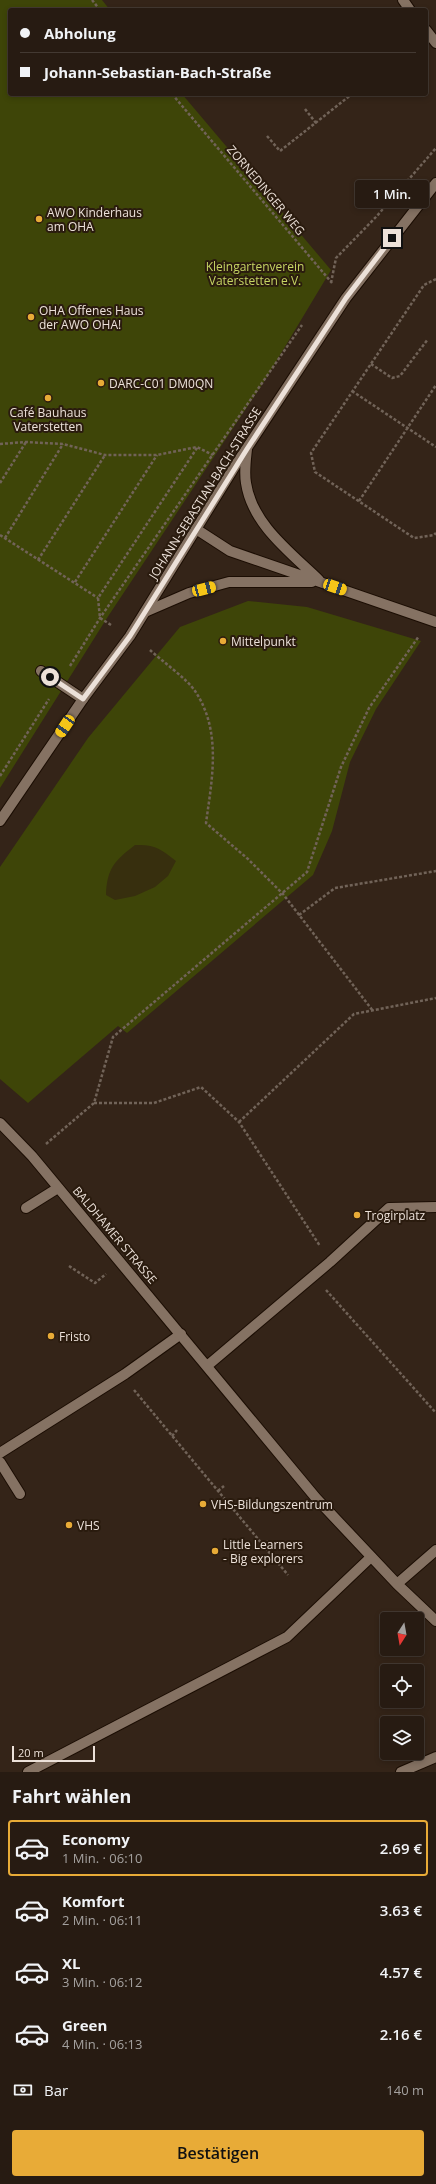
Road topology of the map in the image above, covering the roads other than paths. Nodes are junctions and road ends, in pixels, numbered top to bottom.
1 (402, 0) edge
2 (408, 8) edge
3 (428, 33) edge
4 (436, 43) edge
5 (436, 183) edge
6 (247, 449) junction
7 (196, 529) junction
8 (322, 583) junction
9 (145, 612) junction
10 (433, 621) edge
11 (41, 670) dead end
12 (83, 699) junction
13 (0, 821) edge
14 (0, 1122) edge
15 (58, 1188) junction
16 (436, 1206) edge
17 (26, 1208) dead end
18 (181, 1334) junction
19 (207, 1366) junction
20 (0, 1452) edge
21 (0, 1462) edge
22 (20, 1494) dead end
23 (436, 1550) edge
24 (371, 1557) junction
25 (397, 1584) junction
26 (436, 1621) edge
27 (436, 1757) edge
28 (28, 1772) edge
29 (401, 1772) edge

1 - 2 street
3 - 4 street
5 - 6 street, JOHANN-SEBASTIAN-BACH-STRASSE
6 - 7 street, JOHANN-SEBASTIAN-BACH-STRASSE
6 - 8 street
7 - 8 street
7 - 9 street, JOHANN-SEBASTIAN-BACH-STRASSE
8 - 9 street
8 - 10 street
9 - 12 street, JOHANN-SEBASTIAN-BACH-STRASSE
11 - 12 street
12 - 13 street, JOHANN-SEBASTIAN-BACH-STRASSE
14 - 15 street, BALDHAMER STRASSE
15 - 17 street
15 - 18 street, BALDHAMER STRASSE
16 - 19 street
18 - 19 street, BALDHAMER STRASSE
18 - 20 street
19 - 24 street, BALDHAMER STRASSE
21 - 22 street
23 - 25 street
24 - 25 street, BALDHAMER STRASSE
24 - 28 street
25 - 26 street, BALDHAMER STRASSE
27 - 29 street

